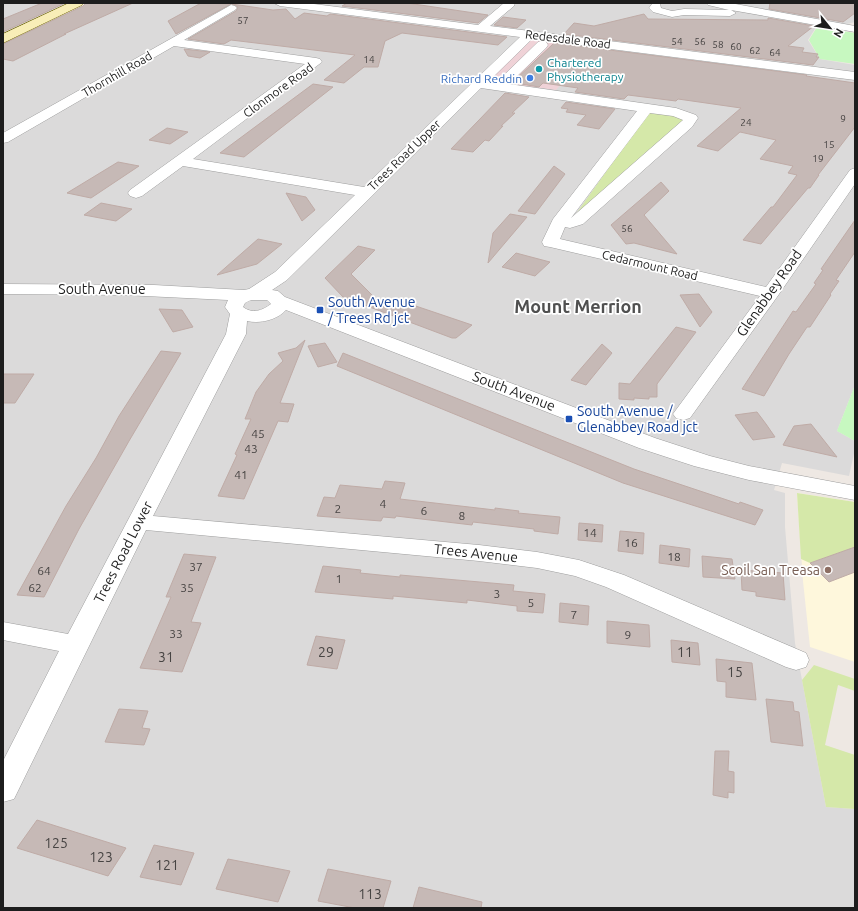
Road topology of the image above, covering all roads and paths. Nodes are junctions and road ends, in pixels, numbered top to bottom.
1 (78, 3) edge
2 (280, 3) edge
3 (699, 3) edge
4 (712, 3) edge
5 (768, 3) edge
6 (510, 4) edge
7 (656, 6) dead end
8 (231, 8) dead end
9 (684, 12) junction
10 (755, 12) junction
11 (733, 14) dead end
12 (481, 28) junction
13 (855, 29) edge
14 (529, 35) junction
15 (3, 39) edge
16 (173, 42) junction
17 (516, 47) junction
18 (493, 69) junction
19 (514, 72) junction
20 (855, 76) edge
21 (478, 84) junction
22 (499, 87) junction
23 (646, 108) junction
24 (706, 113) dead end
25 (686, 116) junction
26 (3, 139) edge
27 (180, 161) junction
28 (855, 172) edge
29 (365, 192) junction
30 (136, 193) dead end
31 (559, 222) junction
32 (281, 276) junction
33 (3, 289) edge
34 (771, 293) junction
35 (272, 307) junction
36 (242, 308) junction
37 (683, 414) dead end
38 (847, 491) edge
39 (138, 522) junction
40 (3, 631) edge
41 (76, 645) junction
42 (796, 660) dead end
43 (3, 790) edge

1 - 15 main road
2 - 12 street, Redesdale Road
3 - 9 street
4 - 10 street
5 - 10 street
6 - 12 street
7 - 9 street
8 - 16 street, Thornhill Road
9 - 11 street
10 - 13 street
12 - 14 street, Redesdale Road
14 - 17 street, Trees Road Upper
14 - 20 street, Redesdale Road
16 - 26 street, Thornhill Road
16 - 27 street, Clonmore Road
17 - 18 street, Trees Road Upper
17 - 19 street
18 - 19 street
18 - 21 street, Trees Road Upper
19 - 22 street
21 - 22 street
21 - 29 street, Trees Road Upper
22 - 23 street
23 - 25 street
23 - 31 street, Cedarmount Road
24 - 25 street
25 - 31 street
27 - 29 street
27 - 30 street, Clonmore Road
28 - 34 street, Glenabbey Road
29 - 32 street, Trees Road Upper
31 - 34 street, Cedarmount Road
32 - 35 street
32 - 36 street, Trees Road Upper
33 - 36 street, South Avenue
34 - 37 street, Glenabbey Road
35 - 36 street
35 - 36 street, South Avenue
35 - 38 street, South Avenue
36 - 39 street, Trees Road Lower
39 - 41 street, Trees Road Lower
39 - 42 street, Trees Avenue
40 - 41 street
41 - 43 street, Trees Road Lower

